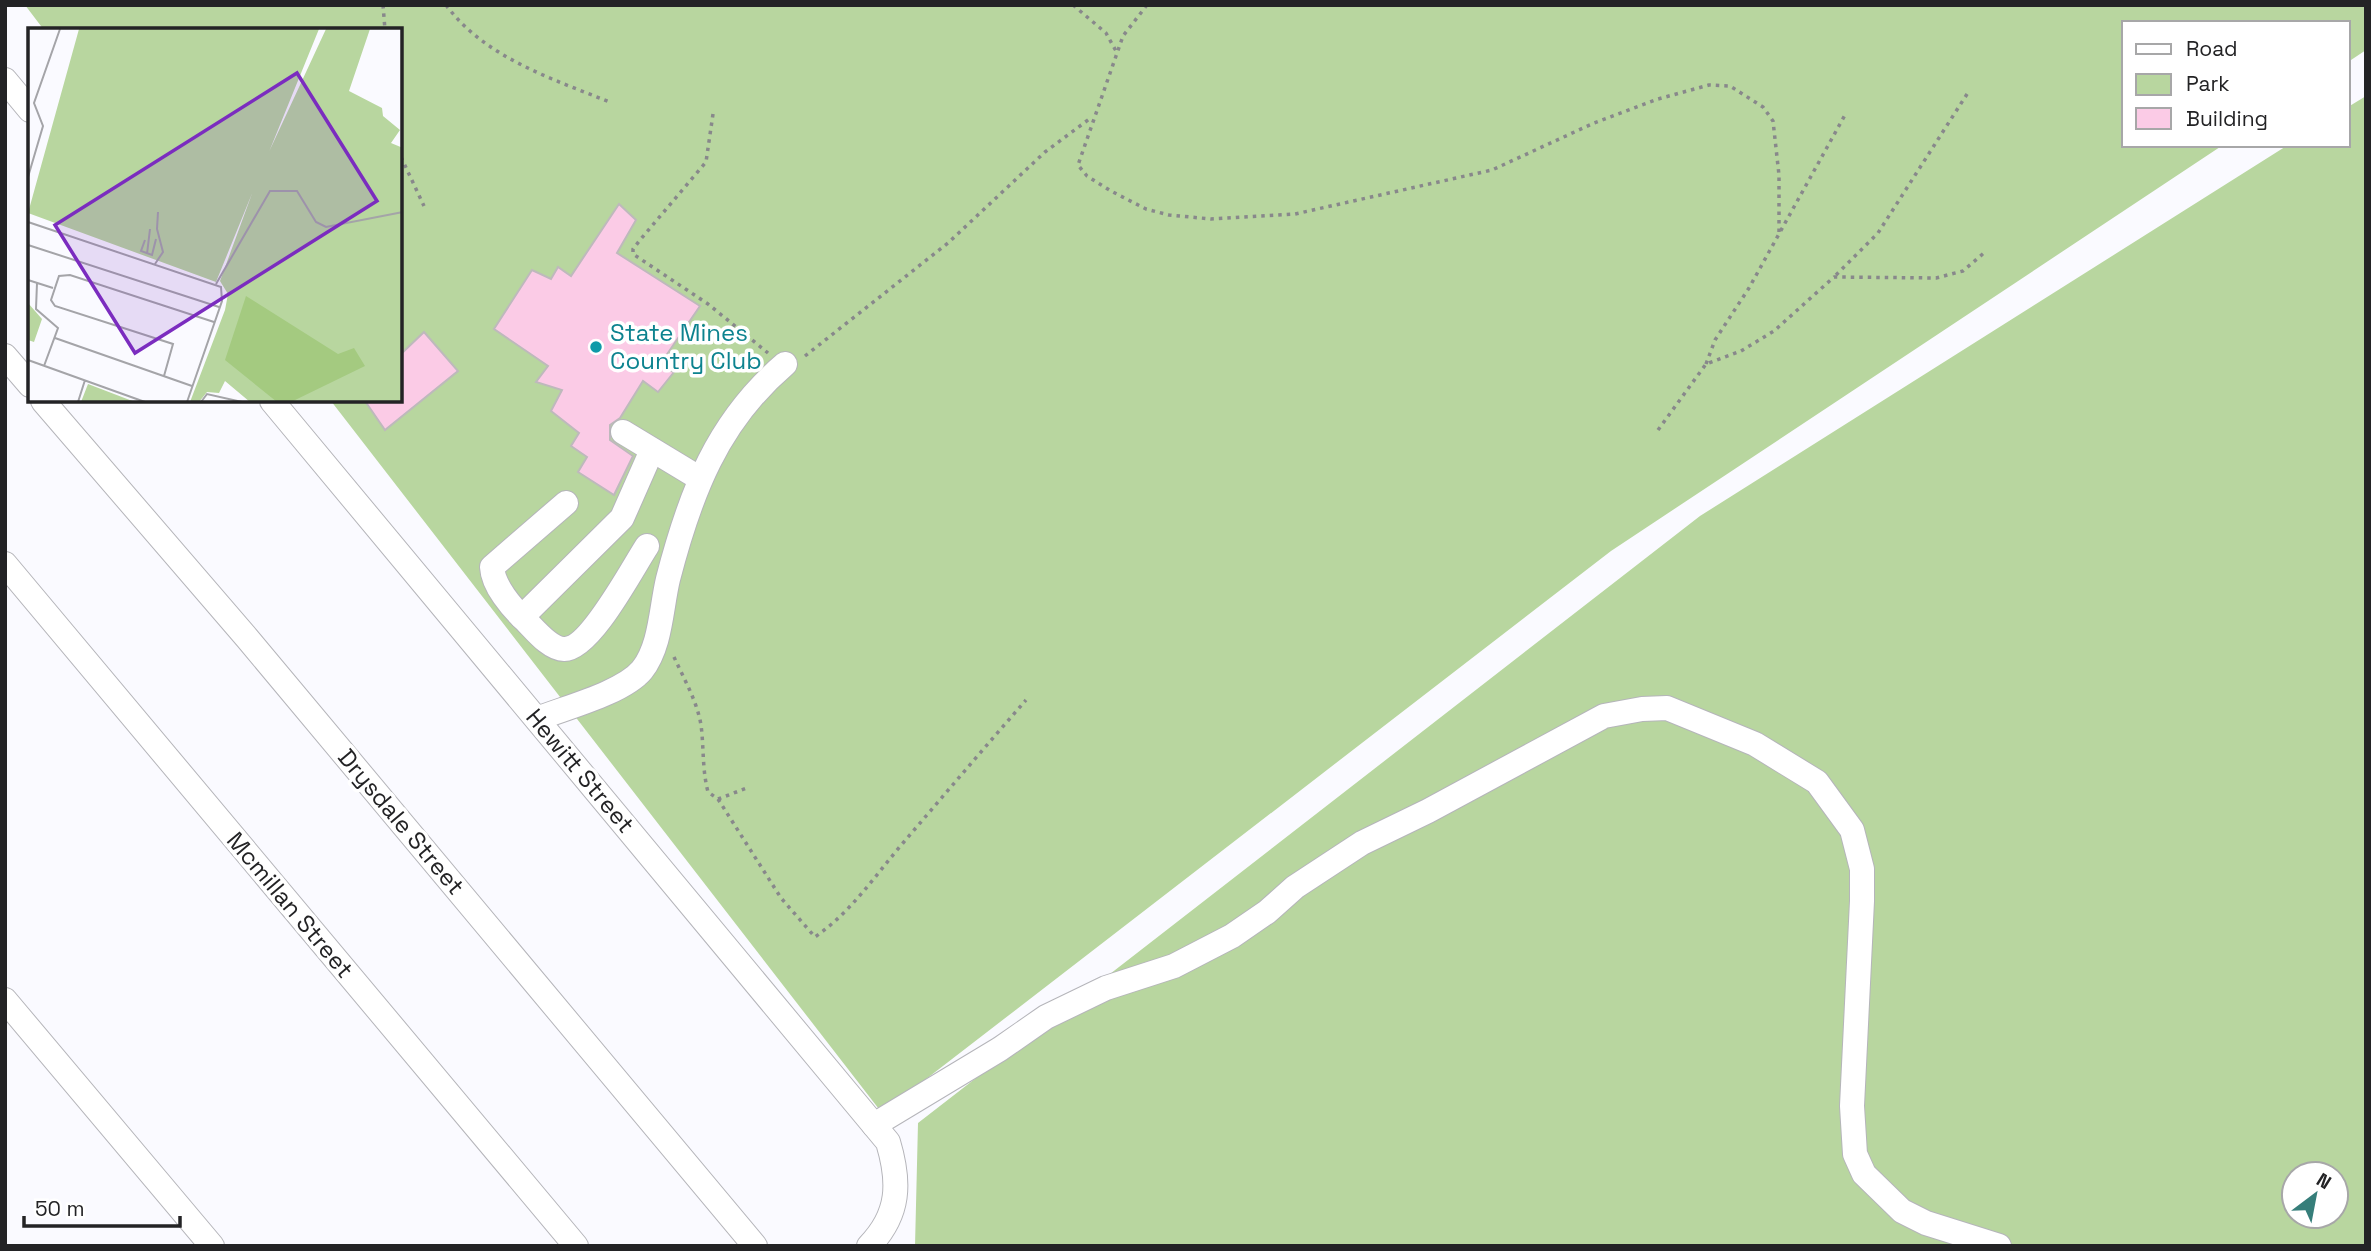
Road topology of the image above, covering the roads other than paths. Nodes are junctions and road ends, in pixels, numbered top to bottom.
1 (5, 80) edge
2 (28, 108) edge
3 (5, 356) edge
4 (785, 364) road end
5 (28, 383) edge
6 (44, 402) edge
7 (273, 402) edge
8 (623, 432) dead end
9 (652, 450) junction
10 (699, 478) junction
11 (566, 503) dead end
12 (647, 546) dead end
13 (5, 564) edge
14 (522, 617) junction
15 (537, 719) junction
16 (5, 1000) edge
17 (881, 1133) junction
18 (212, 1246) edge
19 (576, 1246) edge
20 (755, 1246) edge
21 (869, 1246) edge
22 (1999, 1246) edge

1 - 2 street
3 - 5 street
4 - 10 street
6 - 20 street, Drysdale Street
7 - 15 street, Hewitt Street
8 - 9 street
9 - 10 street
9 - 14 street
10 - 15 street
11 - 14 street
12 - 14 street
13 - 19 street, Mcmillan Street
15 - 17 street, Hewitt Street
16 - 18 street
17 - 21 street
17 - 22 street

